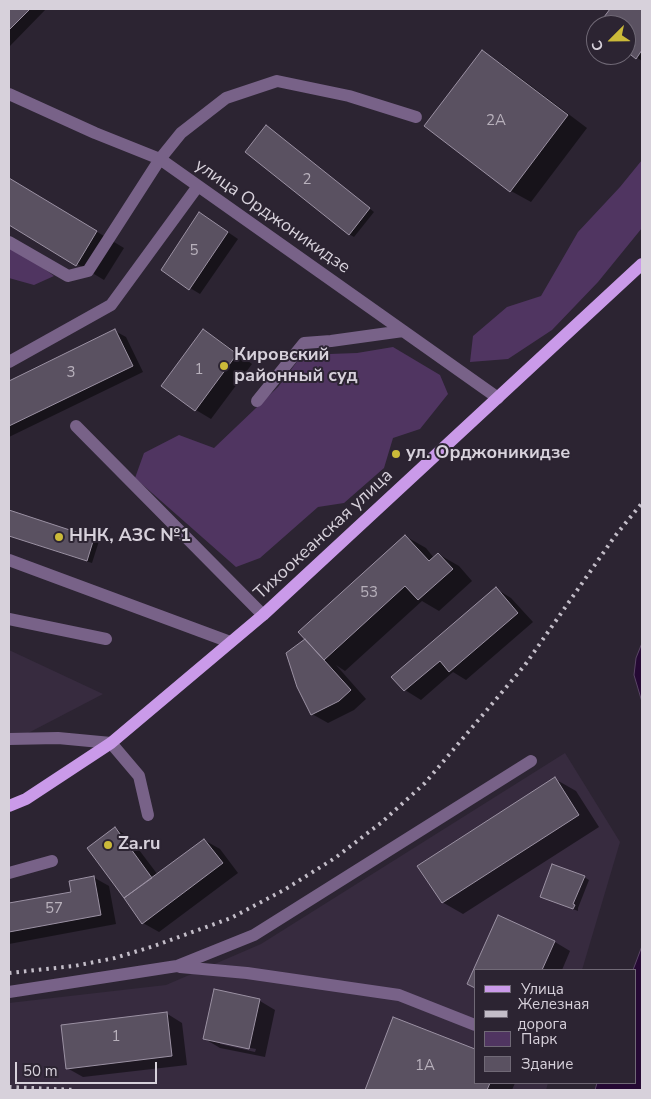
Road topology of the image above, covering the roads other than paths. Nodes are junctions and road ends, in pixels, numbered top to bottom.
1 (9, 94) edge
2 (416, 117) dead end
3 (160, 159) junction
4 (198, 186) junction
5 (9, 242) edge
6 (642, 264) edge
7 (403, 331) junction
8 (9, 362) edge
9 (498, 398) junction
10 (257, 401) dead end
11 (76, 426) dead end
12 (9, 560) edge
13 (263, 615) junction
14 (9, 619) edge
15 (106, 639) dead end
16 (230, 642) junction
17 (9, 739) edge
18 (110, 743) junction
19 (531, 761) dead end
20 (9, 806) edge
21 (148, 815) dead end
22 (52, 862) dead end
23 (9, 873) edge
24 (177, 966) junction
25 (9, 992) edge
26 (473, 1024) edge

1 - 3 street, улица Орджоникидзе
2 - 3 street
3 - 4 street, улица Орджоникидзе
3 - 5 street
4 - 7 street, улица Орджоникидзе
4 - 8 street
6 - 9 main road, Тихоокеанская улица
7 - 9 street, улица Орджоникидзе
7 - 10 street
9 - 13 main road, Тихоокеанская улица
11 - 13 street
12 - 16 street
13 - 16 main road, Тихоокеанская улица
14 - 15 street
16 - 18 main road, Тихоокеанская улица
17 - 18 street
18 - 20 main road, Тихоокеанская улица
18 - 21 street
19 - 24 street
22 - 23 street
24 - 25 street
24 - 26 street

